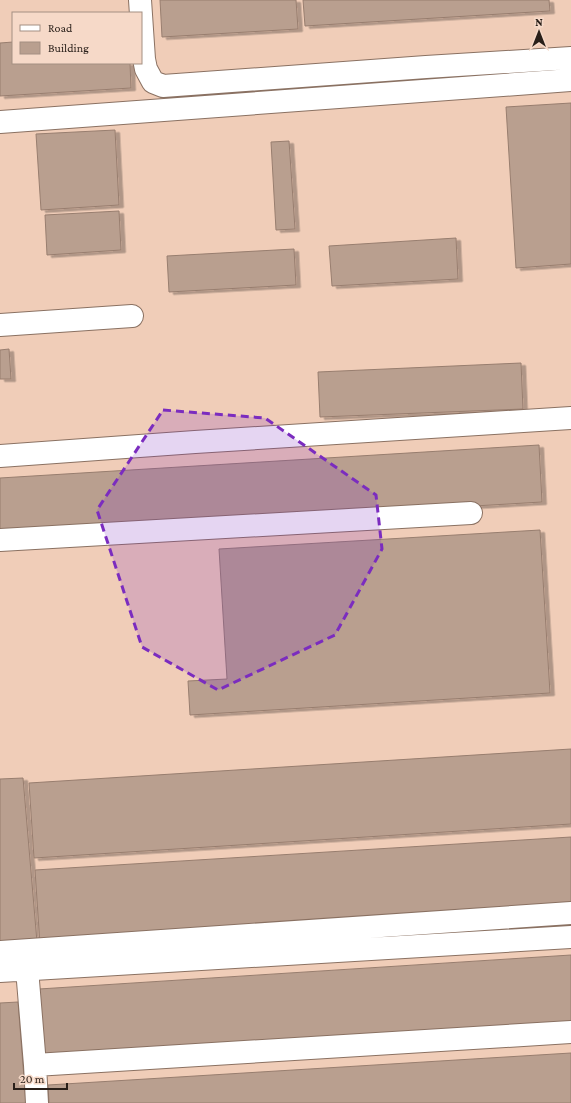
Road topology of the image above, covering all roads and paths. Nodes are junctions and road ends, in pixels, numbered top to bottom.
1 (140, 0) edge
2 (141, 12) edge
3 (142, 30) edge
4 (571, 58) edge
5 (571, 80) edge
6 (0, 122) edge
7 (132, 316) dead end
8 (0, 325) edge
9 (571, 418) edge
10 (0, 456) edge
11 (471, 513) dead end
12 (0, 540) edge
13 (571, 913) edge
14 (571, 937) edge
15 (0, 952) edge
16 (27, 969) junction
17 (0, 970) edge
18 (571, 1032) edge
19 (35, 1065) junction
20 (37, 1103) edge

1 - 2 lane
3 - 4 lane
5 - 6 lane
7 - 8 lane
9 - 10 lane
11 - 12 lane
13 - 15 lane
14 - 16 lane
16 - 17 lane
16 - 19 lane
18 - 19 lane
19 - 20 lane

